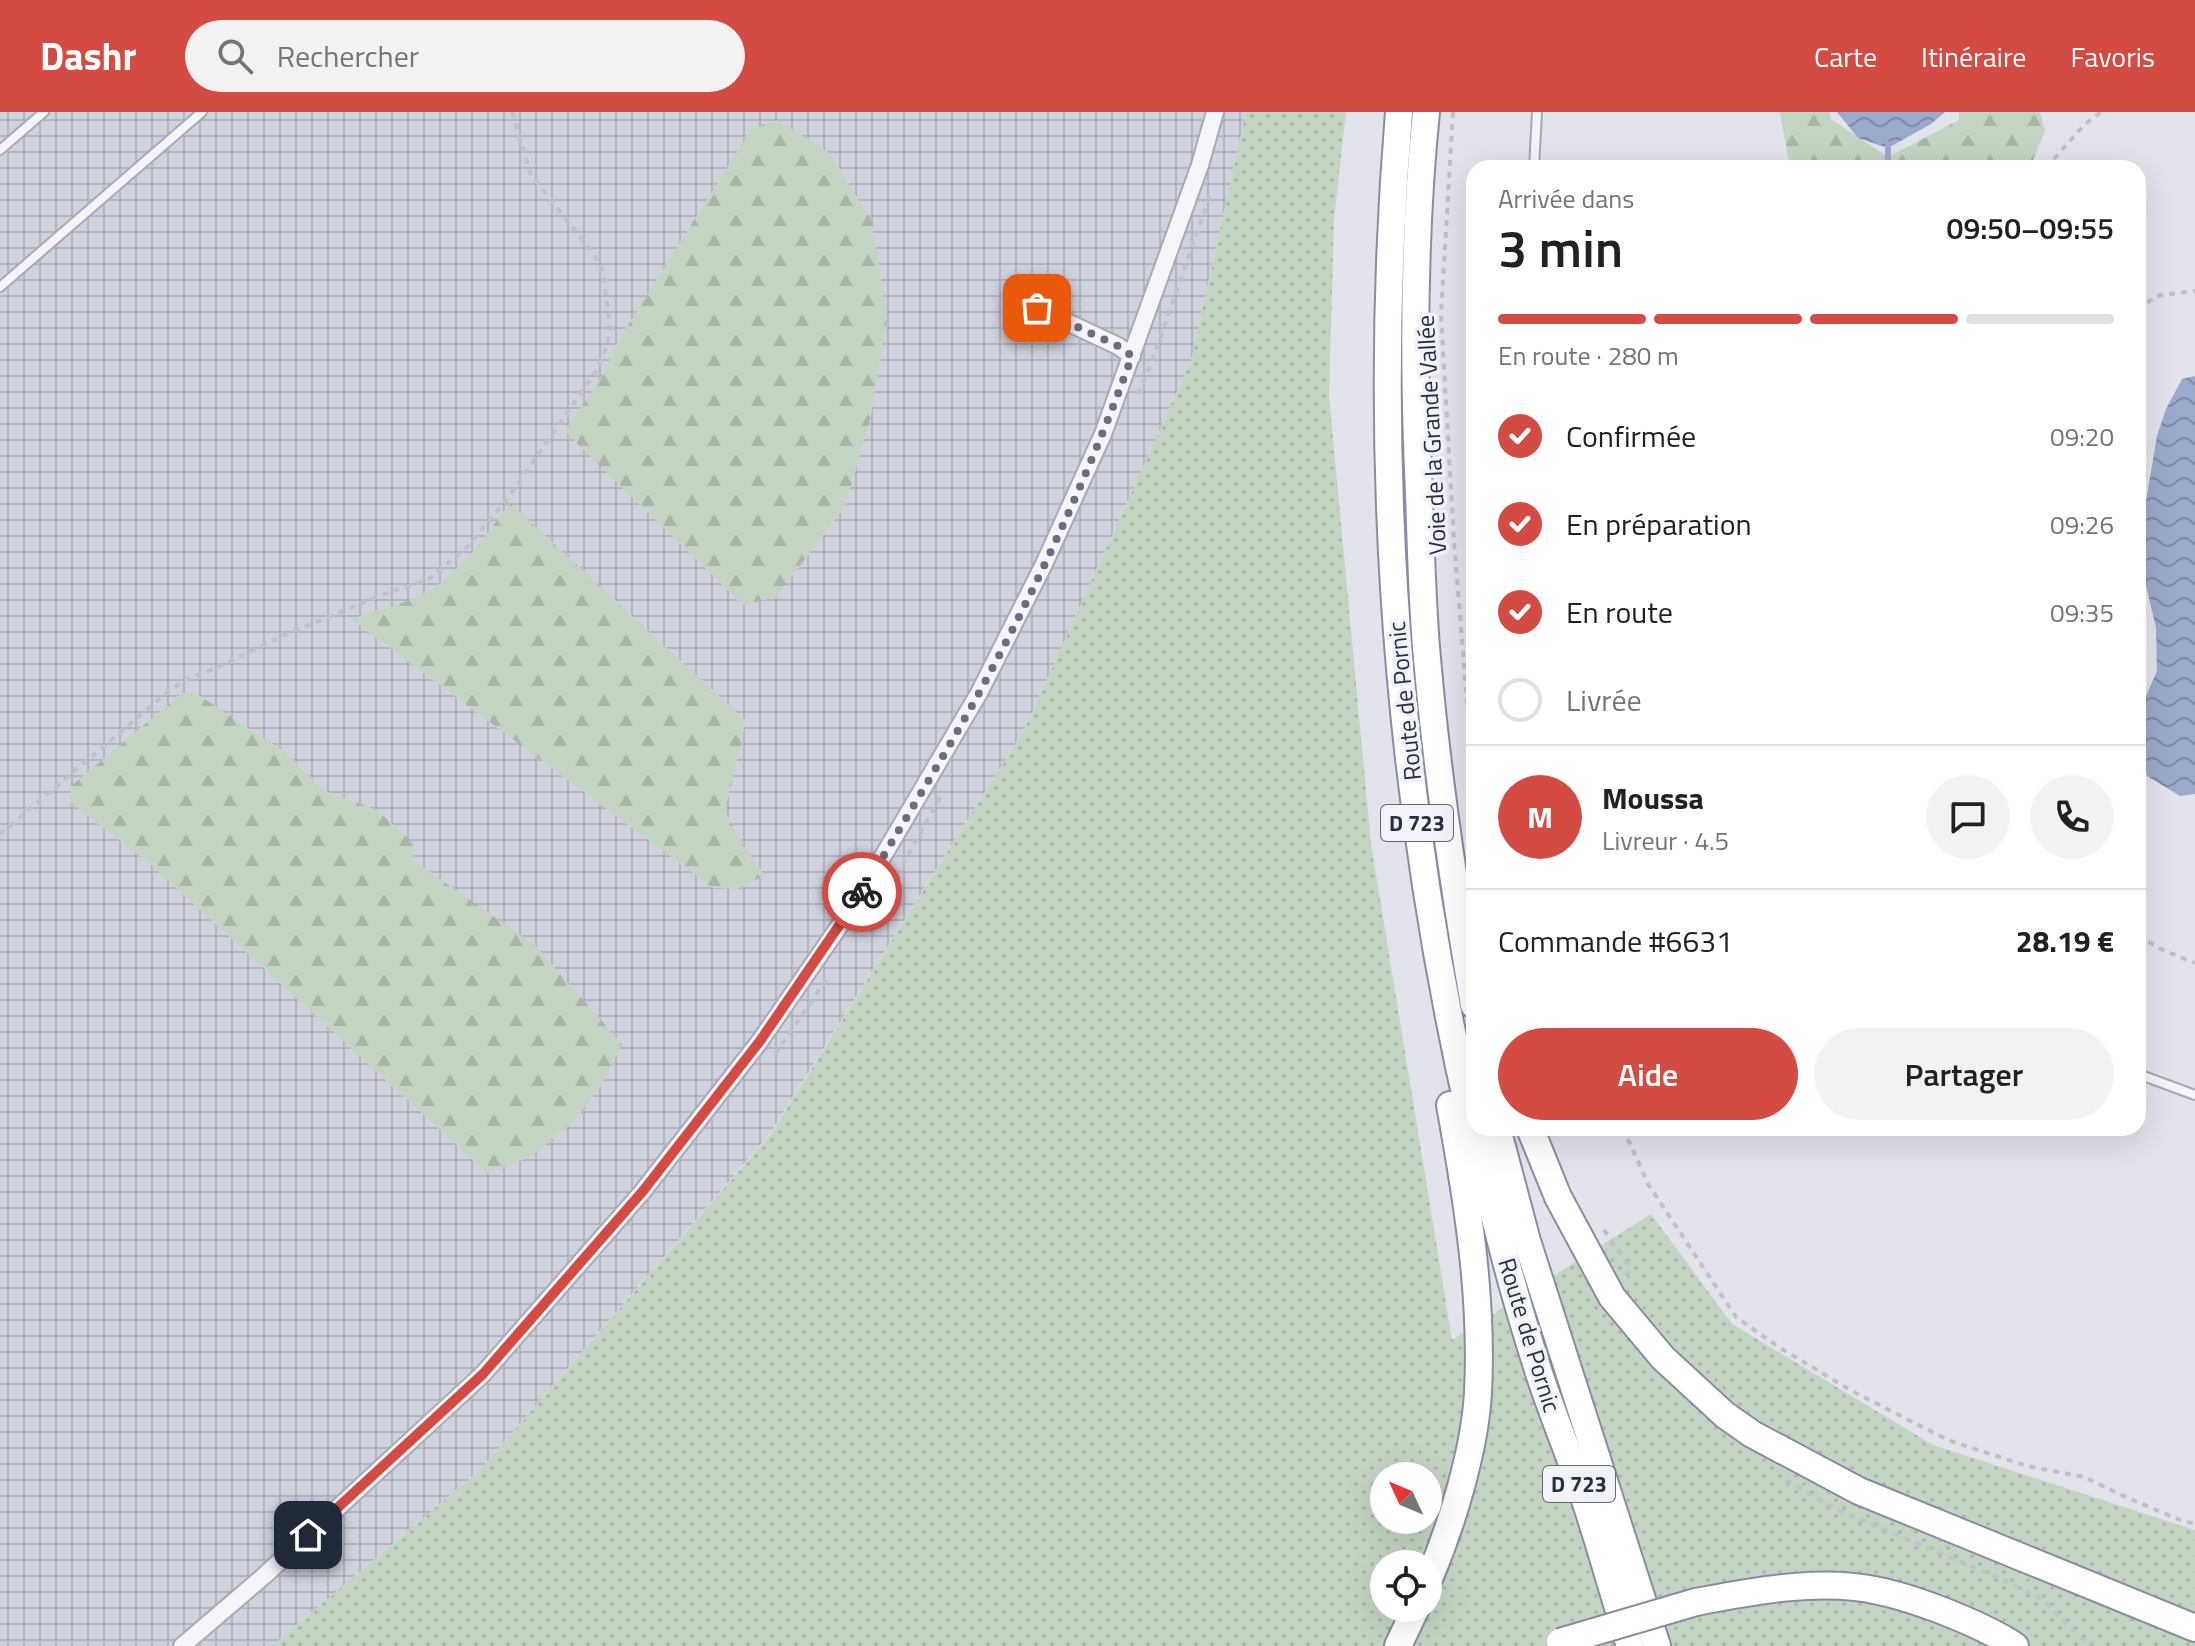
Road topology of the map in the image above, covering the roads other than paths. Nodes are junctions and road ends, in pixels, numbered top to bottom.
1 (44, 112) edge
2 (202, 112) edge
3 (1215, 112) edge
4 (1426, 112) edge
5 (1537, 112) edge
6 (1396, 116) edge
7 (0, 150) edge
8 (1534, 160) edge
9 (0, 287) edge
10 (1037, 308) dead end
11 (1132, 356) junction
12 (1453, 875) junction
13 (1466, 896) edge
14 (1466, 955) edge
15 (1459, 1072) junction
16 (2146, 1077) edge
17 (2195, 1095) edge
18 (1466, 1101) edge
19 (1475, 1136) edge
20 (1499, 1136) edge
21 (1533, 1136) edge
22 (1539, 1371) junction
23 (1439, 1550) edge
24 (1409, 1622) edge
25 (2195, 1628) edge
26 (1554, 1644) edge
27 (182, 1646) edge
28 (1398, 1646) edge
29 (1615, 1646) edge
30 (1630, 1646) edge
31 (1657, 1646) edge
32 (2015, 1646) edge

1 - 7 lane
2 - 9 lane
3 - 11 street
4 - 12 highway, Route de Pornic / D 723
5 - 8 lane
6 - 15 highway, Route de Pornic / D 723
10 - 11 street
11 - 27 street
12 - 13 highway
12 - 14 highway, Route de Pornic / D 723
15 - 18 highway, Route de Pornic / D 723
15 - 23 highway
16 - 17 lane
19 - 22 highway, Route de Pornic / D 723
20 - 31 highway, Route de Pornic / D 723
21 - 25 highway
22 - 29 highway, D 723
22 - 30 highway, Route de Pornic / D 723
24 - 28 highway
26 - 32 highway, bridge

